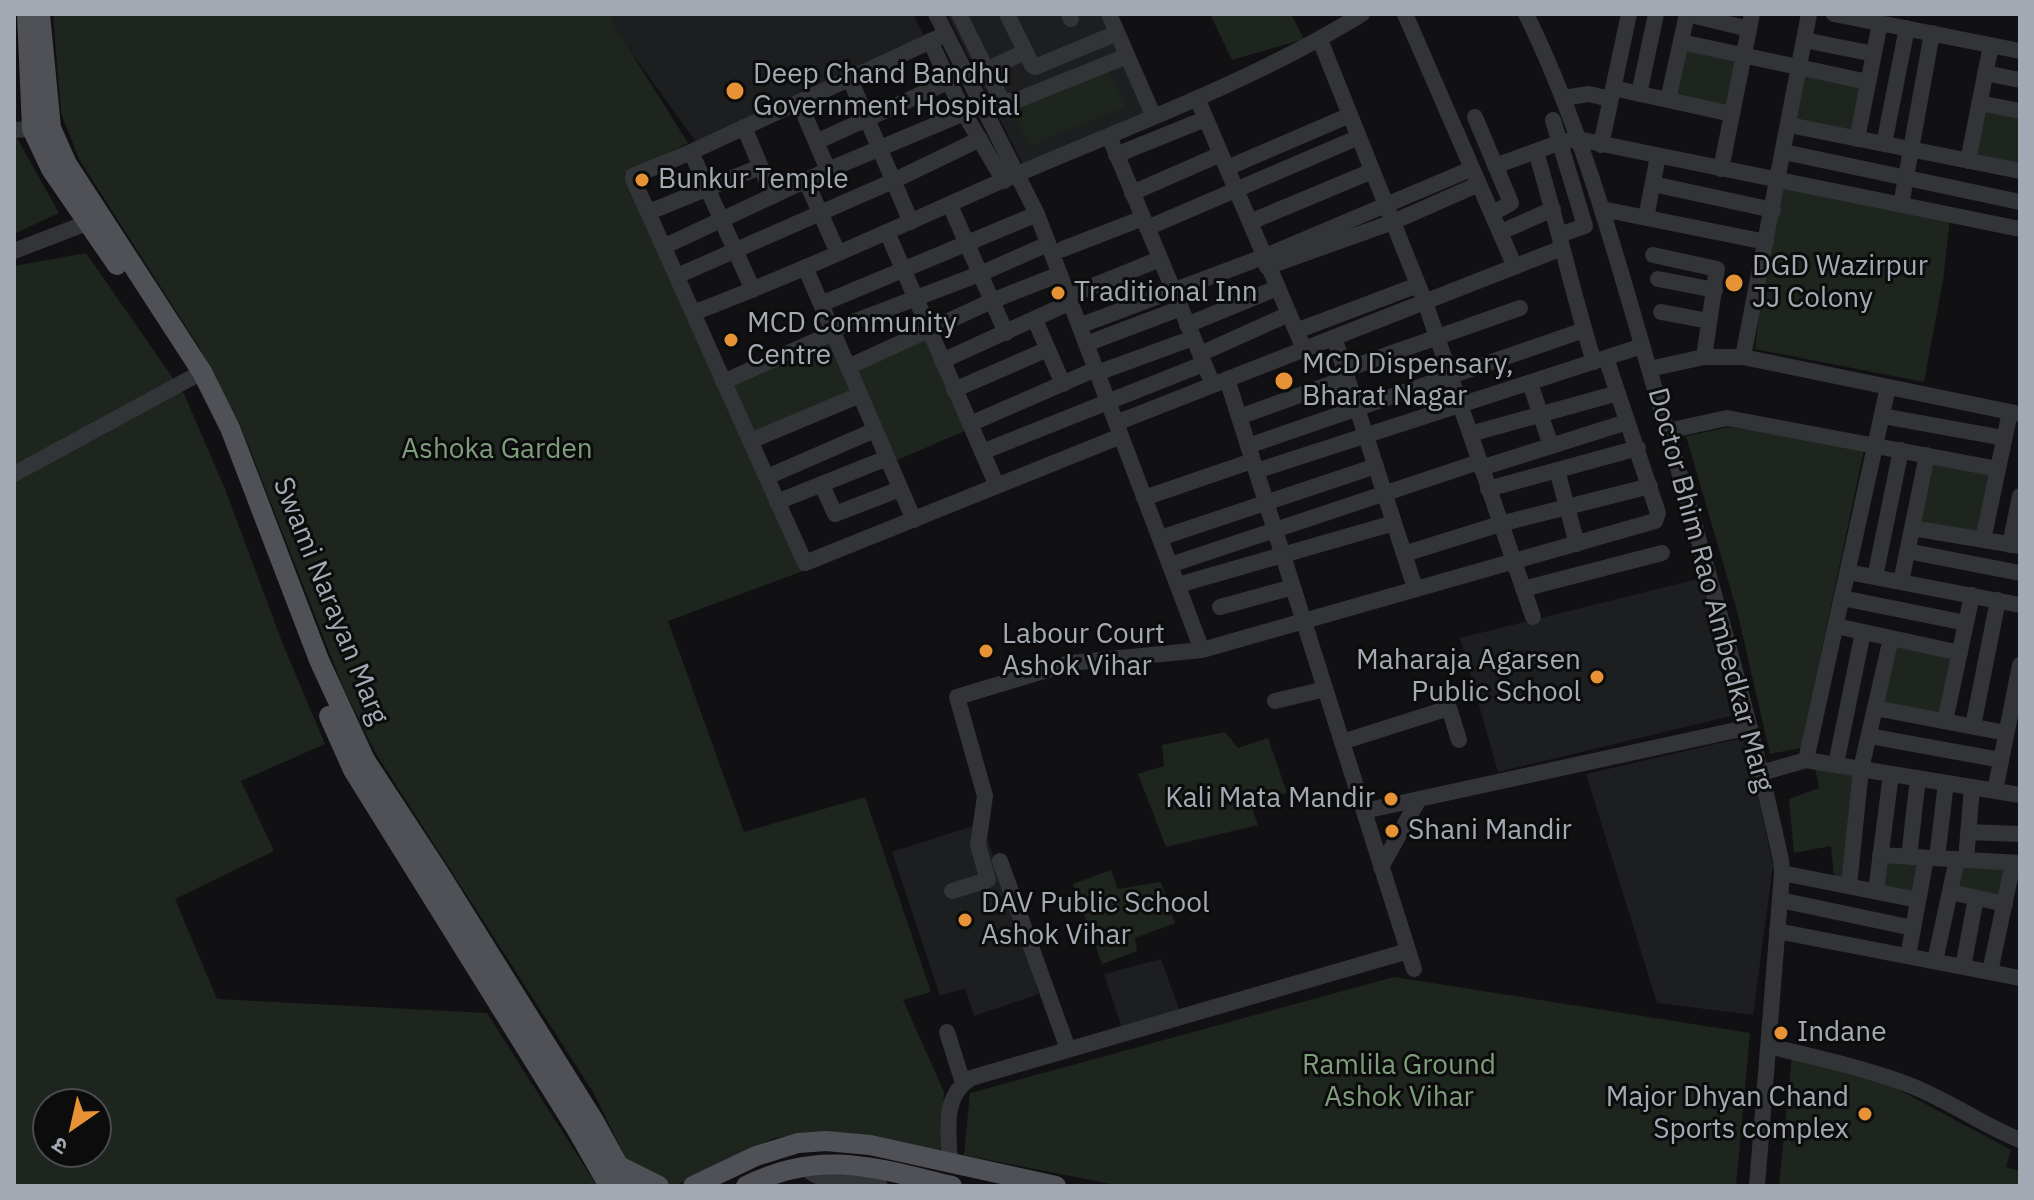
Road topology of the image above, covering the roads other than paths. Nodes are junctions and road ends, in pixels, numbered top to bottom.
1 (27, 14) edge
2 (40, 14) edge
3 (936, 14) edge
4 (959, 14) edge
5 (1007, 14) edge
6 (1109, 14) edge
7 (1362, 14) edge
8 (1405, 14) edge
9 (1526, 14) edge
10 (1629, 14) edge
11 (1656, 14) edge
12 (1687, 14) edge
13 (1809, 14) edge
14 (1834, 14) edge
15 (1751, 21) edge
16 (1880, 23) junction
17 (1907, 28) junction
18 (1117, 33) junction
19 (1932, 33) junction
20 (938, 37) junction
21 (1320, 40) junction
22 (1804, 40) junction
23 (1681, 42) junction
24 (1991, 45) junction
25 (2020, 51) edge
26 (1025, 52) junction
27 (1874, 54) junction
28 (1744, 55) junction
29 (1127, 56) junction
30 (1035, 67) junction
31 (1799, 67) junction
32 (986, 70) junction
33 (1985, 73) junction
34 (849, 77) junction
35 (968, 78) junction
36 (2020, 80) edge
37 (948, 82) junction
38 (1868, 82) junction
39 (1044, 88) junction
40 (1612, 94) junction
41 (1639, 94) junction
42 (1197, 98) junction
43 (1563, 98) junction
44 (1668, 100) junction
45 (1002, 101) junction
46 (799, 102) junction
47 (1979, 103) junction
48 (985, 111) junction
49 (2020, 111) edge
50 (964, 113) junction
51 (1732, 114) junction
52 (1350, 115) junction
53 (1154, 117) junction
54 (1475, 117) dead end
55 (865, 119) junction
56 (1205, 119) junction
57 (1553, 120) dead end
58 (1789, 125) junction
59 (744, 127) junction
60 (23, 129) edge
61 (1109, 136) junction
62 (1359, 137) junction
63 (980, 139) junction
64 (1578, 139) junction
65 (1857, 139) junction
66 (816, 142) junction
67 (1561, 142) junction
68 (1884, 144) junction
69 (1601, 145) junction
70 (879, 149) junction
71 (1911, 149) junction
72 (691, 152) junction
73 (1536, 152) junction
74 (1784, 152) junction
75 (1116, 155) junction
76 (1658, 156) junction
77 (1224, 161) junction
78 (1968, 161) junction
79 (1495, 166) junction
80 (760, 167) junction
81 (1721, 169) junction
82 (828, 170) junction
83 (1372, 171) junction
84 (2020, 171) edge
85 (1475, 176) junction
86 (1011, 178) junction
87 (1906, 178) junction
88 (1779, 180) junction
89 (806, 181) junction
90 (893, 181) junction
91 (1653, 184) junction
92 (708, 188) junction
93 (1236, 190) junction
94 (1132, 193) junction
95 (773, 196) junction
96 (2020, 202) edge
97 (1386, 203) junction
98 (950, 205) junction
99 (1901, 205) junction
100 (1553, 209) junction
101 (1602, 209) junction
102 (1773, 210) junction
103 (820, 211) junction
104 (649, 212) junction
105 (1493, 213) junction
106 (1037, 214) junction
107 (1646, 218) junction
108 (95, 220) junction
109 (720, 220) junction
110 (911, 222) junction
111 (1250, 222) junction
112 (1393, 222) junction
113 (1145, 223) junction
114 (2020, 229) edge
115 (887, 232) junction
116 (1501, 232) junction
117 (1560, 241) junction
118 (1766, 242) junction
119 (968, 243) junction
120 (1056, 246) junction
121 (663, 247) junction
122 (734, 250) junction
123 (14, 251) edge
124 (838, 253) junction
125 (1653, 255) dead end
126 (1160, 259) junction
127 (1265, 262) junction
128 (805, 267) junction
129 (1515, 267) junction
130 (904, 270) junction
131 (982, 273) junction
132 (1060, 274) junction
133 (677, 276) junction
134 (1658, 279) dead end
135 (1418, 285) junction
136 (1277, 288) junction
137 (753, 290) junction
138 (1715, 290) junction
139 (1173, 291) junction
140 (914, 297) junction
141 (1069, 299) junction
142 (994, 300) junction
143 (1425, 302) junction
144 (821, 304) junction
145 (1181, 308) junction
146 (1520, 308) dead end
147 (1661, 312) dead end
148 (693, 313) junction
149 (1289, 314) junction
150 (1035, 320) junction
151 (1709, 321) junction
152 (1079, 326) junction
153 (1584, 330) junction
154 (833, 331) junction
155 (930, 331) junction
156 (1296, 331) junction
157 (1006, 333) junction
158 (1334, 337) junction
159 (1437, 338) junction
160 (1086, 344) junction
161 (1196, 345) junction
162 (1642, 346) junction
163 (1048, 349) junction
164 (1304, 349) junction
165 (1704, 357) junction
166 (1743, 357) junction
167 (1600, 360) junction
168 (942, 361) junction
169 (848, 367) junction
170 (1649, 369) junction
171 (1096, 371) junction
172 (1346, 374) junction
173 (197, 375) junction
174 (1450, 376) junction
175 (723, 382) junction
176 (1220, 382) junction
177 (1530, 383) junction
178 (1063, 384) junction
179 (1888, 387) junction
180 (954, 390) junction
181 (1618, 393) junction
182 (860, 395) junction
183 (1108, 401) junction
184 (1460, 406) junction
185 (1357, 407) junction
186 (2015, 413) edge
187 (1541, 415) junction
188 (1882, 416) junction
189 (1239, 417) junction
190 (1627, 422) junction
191 (970, 424) junction
192 (1118, 429) junction
193 (875, 430) junction
194 (1667, 431) junction
195 (1470, 434) junction
196 (1366, 437) junction
197 (2004, 438) junction
198 (750, 441) junction
199 (1876, 445) junction
200 (1551, 446) junction
201 (1638, 448) junction
202 (1901, 450) junction
203 (982, 452) junction
204 (1927, 455) junction
205 (887, 458) junction
206 (1252, 459) junction
207 (1480, 465) junction
208 (1376, 466) junction
209 (1998, 469) junction
210 (1557, 470) junction
211 (14, 474) edge
212 (767, 477) junction
213 (822, 485) junction
214 (997, 486) junction
215 (1650, 486) junction
216 (900, 489) junction
217 (1488, 489) junction
218 (1386, 495) junction
219 (2020, 496) edge
220 (1144, 498) junction
221 (1265, 501) junction
222 (777, 502) junction
223 (1567, 508) junction
224 (914, 520) junction
225 (1394, 523) junction
226 (1500, 524) junction
227 (1912, 528) junction
228 (1275, 531) junction
229 (1160, 538) junction
230 (1983, 540) junction
231 (1577, 544) junction
232 (2015, 546) edge
233 (1907, 551) junction
234 (1662, 553) dead end
235 (1404, 554) junction
236 (1283, 555) junction
237 (1513, 562) junction
238 (1170, 565) junction
239 (1848, 572) junction
240 (2020, 573) edge
241 (1875, 577) junction
242 (1901, 582) junction
243 (1178, 585) junction
244 (1293, 587) junction
245 (1415, 588) junction
246 (1523, 589) junction
247 (1972, 595) junction
248 (1842, 598) junction
249 (1998, 600) junction
250 (2020, 605) edge
251 (1220, 607) dead end
252 (1533, 617) dead end
253 (1303, 621) junction
254 (1966, 623) junction
255 (1836, 626) junction
256 (1863, 632) junction
257 (1891, 638) junction
258 (1202, 650) junction
259 (1960, 653) junction
260 (2020, 665) edge
261 (1325, 689) junction
262 (1275, 701) dead end
263 (1875, 708) junction
264 (1945, 721) junction
265 (1973, 726) junction
266 (1750, 727) junction
267 (2006, 733) junction
268 (1869, 736) junction
269 (1459, 740) dead end
270 (1342, 742) junction
271 (1806, 760) junction
272 (2001, 760) junction
273 (1836, 764) junction
274 (1861, 769) junction
275 (1761, 773) junction
276 (1891, 774) junction
277 (1918, 778) junction
278 (1946, 783) junction
279 (1972, 787) junction
280 (1995, 791) junction
281 (2020, 795) edge
282 (1419, 799) junction
283 (1364, 811) junction
284 (1968, 832) junction
285 (2020, 834) edge
286 (1880, 855) junction
287 (1924, 857) junction
288 (1961, 860) junction
289 (1000, 861) dead end
290 (2017, 863) edge
291 (1381, 867) junction
292 (1782, 873) junction
293 (1849, 886) junction
294 (952, 891) dead end
295 (1876, 891) junction
296 (1950, 892) junction
297 (1976, 898) junction
298 (1780, 900) junction
299 (1918, 900) junction
300 (2005, 904) junction
301 (1913, 928) junction
302 (1777, 931) junction
303 (1408, 951) junction
304 (1908, 956) junction
305 (1935, 961) junction
306 (1963, 967) junction
307 (1414, 969) dead end
308 (1990, 972) junction
309 (2020, 977) edge
310 (947, 1032) dead end
311 (1768, 1046) junction
312 (1068, 1049) junction
313 (963, 1083) junction
314 (2020, 1140) edge
315 (586, 1145) junction
316 (950, 1163) junction
317 (619, 1166) junction
318 (876, 1181) edge
319 (920, 1182) edge
320 (760, 1183) edge
321 (591, 1186) edge
322 (609, 1186) edge
323 (630, 1186) edge
324 (659, 1186) edge
325 (693, 1186) edge
326 (952, 1186) edge
327 (1056, 1186) edge
328 (1757, 1186) edge

1 - 60 main road, Swami Narayan Marg
2 - 108 main road, Swami Narayan Marg
3 - 20 street
4 - 32 street
5 - 26 street
6 - 18 street
7 - 21 street
8 - 85 street
9 - 43 street, Doctor Bhim Rao Ambedkar Marg
10 - 40 street
11 - 41 street
12 - 15 street
12 - 23 street
13 - 22 street
14 - 16 street
15 - 28 street
16 - 17 street
16 - 27 street
17 - 19 street
17 - 68 street
18 - 29 street
18 - 30 street
19 - 24 street
19 - 71 street
20 - 34 street
20 - 35 street
20 - 37 street
21 - 42 street
21 - 52 street
22 - 27 street
22 - 31 street
23 - 28 street
23 - 44 street
24 - 25 street
24 - 33 street
26 - 30 street
26 - 32 street
27 - 38 street
28 - 31 street
28 - 51 street
29 - 39 street
29 - 53 street
30 - 39 street
31 - 38 street
31 - 58 street
32 - 35 street
32 - 45 street
33 - 36 street
33 - 47 street
34 - 46 street
34 - 55 street
35 - 48 street
37 - 50 street
37 - 55 street
38 - 65 street
39 - 45 street
40 - 41 street
40 - 43 street
40 - 69 street
41 - 44 street
42 - 53 street
42 - 56 street
43 - 64 street, Doctor Bhim Rao Ambedkar Marg
44 - 51 street
45 - 48 street
46 - 59 street
46 - 66 street
47 - 49 street
47 - 78 street
48 - 86 street
50 - 63 street
50 - 70 street
51 - 81 street
52 - 62 street
52 - 77 street
53 - 61 street
54 - 79 street
55 - 66 street
55 - 70 street
56 - 75 street
56 - 77 street
57 - 67 street
58 - 65 street
58 - 74 street
59 - 72 street
59 - 80 street
60 - 108 main road, Swami Narayan Marg
61 - 75 street
61 - 86 street
62 - 83 street
62 - 93 street
63 - 86 street
63 - 90 street
64 - 67 street
64 - 69 street
64 - 101 street, Doctor Bhim Rao Ambedkar Marg
65 - 68 street
66 - 82 street
67 - 73 street
67 - 117 street
68 - 71 street
69 - 76 street
70 - 82 street
70 - 90 street
71 - 78 street
71 - 87 street
72 - 92 street
72 - 104 street
73 - 79 street
73 - 100 street
74 - 87 street
74 - 88 street
75 - 94 street
76 - 81 street
76 - 91 street
77 - 93 street
77 - 94 street
78 - 84 street
79 - 105 street
80 - 92 street
80 - 95 street
81 - 88 street
82 - 89 street
83 - 97 street
83 - 111 street
85 - 97 street
85 - 105 street
85 - 112 street
86 - 98 street
86 - 106 street
87 - 96 street
87 - 99 street
88 - 99 street
88 - 102 street
89 - 95 street
89 - 103 street
90 - 103 street
90 - 110 street
91 - 102 street
91 - 107 street
92 - 104 street
92 - 109 street
93 - 111 street
93 - 113 street
94 - 113 street
95 - 109 street
97 - 112 street
97 - 127 street
98 - 110 street
98 - 119 street
99 - 114 street
100 - 116 street
100 - 117 street
101 - 107 street
101 - 162 street, Doctor Bhim Rao Ambedkar Marg
102 - 118 street
103 - 122 street
103 - 124 street
104 - 121 street
105 - 116 street
106 - 119 street
106 - 120 street
107 - 118 street
108 - 123 street
108 - 173 main road, Swami Narayan Marg
109 - 121 street
109 - 122 street
110 - 115 street
111 - 127 street
112 - 127 street
112 - 135 street
113 - 120 street
113 - 126 street
115 - 124 street
115 - 130 street
116 - 129 street
117 - 129 street
117 - 153 street
118 - 166 street
119 - 130 street
119 - 131 street
120 - 131 street
120 - 132 street
121 - 133 street
122 - 133 street
122 - 137 street
124 - 128 street
125 - 138 street
126 - 139 street
126 - 141 street
127 - 136 street
127 - 139 street
128 - 137 street
128 - 144 street
129 - 143 street
130 - 140 street
130 - 144 street
131 - 140 street
131 - 142 street
132 - 141 street
132 - 142 street
133 - 148 street
134 - 138 street
135 - 143 street
135 - 156 street
136 - 149 street
136 - 161 street
137 - 148 street
138 - 151 street
139 - 145 street
139 - 152 street
140 - 154 street
140 - 155 street
141 - 150 street
141 - 152 street
142 - 155 street
142 - 157 street
143 - 158 street
143 - 159 street
144 - 154 street
145 - 160 street
145 - 161 street
146 - 159 street
147 - 151 street
148 - 175 street
149 - 156 street
149 - 161 street
150 - 157 street
150 - 163 street
151 - 165 street
152 - 160 street
153 - 167 street
153 - 174 street
154 - 169 street
154 - 175 street
155 - 168 street
155 - 169 street
156 - 164 street
157 - 168 street
158 - 164 street
158 - 172 street
159 - 172 street
159 - 174 street
160 - 171 street
161 - 171 street
161 - 176 street
161 - 183 street
162 - 167 street
162 - 170 street, Doctor Bhim Rao Ambedkar Marg
163 - 178 street
163 - 180 street
164 - 176 street
165 - 166 street
165 - 170 street
166 - 179 street
167 - 177 street
167 - 181 street
168 - 180 street
169 - 182 street
170 - 194 street, Doctor Bhim Rao Ambedkar Marg
171 - 178 street
171 - 183 street
172 - 185 street
172 - 189 street
173 - 211 street
173 - 315 main road, Swami Narayan Marg
173 - 317 main road, Swami Narayan Marg
174 - 184 street
174 - 185 street
175 - 198 street
176 - 189 street
176 - 192 street
177 - 184 street
177 - 187 street
178 - 191 street
179 - 186 street
179 - 188 street
180 - 191 street
181 - 187 street
181 - 190 street
182 - 193 street
182 - 198 street
183 - 192 street
183 - 203 street
184 - 195 street
184 - 196 street
185 - 196 street
185 - 206 street
186 - 197 street
187 - 195 street
187 - 200 street
188 - 197 street
188 - 199 street
189 - 206 street
190 - 200 street
190 - 201 street
191 - 203 street
192 - 214 street
192 - 220 street
193 - 205 street
193 - 212 street
194 - 199 street
194 - 266 street, Doctor Bhim Rao Ambedkar Marg
195 - 207 street
196 - 206 street
196 - 208 street
197 - 209 street
198 - 212 street
199 - 202 street
199 - 239 street
200 - 207 street
201 - 210 street
201 - 215 street
202 - 204 street
202 - 241 street
203 - 214 street
204 - 209 street
204 - 227 street
205 - 213 street
205 - 216 street
206 - 220 street
206 - 221 street
207 - 217 street
207 - 218 street
208 - 218 street
208 - 221 street
209 - 230 street
210 - 217 street
210 - 223 street
212 - 222 street
213 - 216 street
213 - 222 street
214 - 224 street
215 - 223 street
215 - 231 street
216 - 224 street
217 - 226 street
218 - 225 street
218 - 228 street
219 - 232 street
220 - 229 street
221 - 228 street
221 - 229 street
222 - 224 street
223 - 226 street
223 - 231 street
225 - 235 street
225 - 236 street
226 - 235 street
226 - 237 street
227 - 230 street
227 - 233 street
228 - 236 street
228 - 238 street
229 - 238 street
230 - 232 street
231 - 237 street
233 - 240 street
233 - 242 street
234 - 246 street
235 - 245 street
236 - 243 street
236 - 244 street
237 - 245 street
237 - 246 street
238 - 243 street
239 - 241 street
239 - 248 street
241 - 242 street
242 - 247 street
243 - 258 street
244 - 251 street
244 - 253 street
245 - 253 street
246 - 252 street
247 - 249 street
247 - 254 street
248 - 254 street
248 - 255 street
249 - 250 street
249 - 265 street
253 - 258 street
253 - 261 street
254 - 259 street
255 - 256 street
255 - 271 street
256 - 257 street
256 - 273 street
257 - 259 street
257 - 263 street
258 - 294 street
259 - 264 street
260 - 267 street
261 - 262 street
261 - 270 street
263 - 264 street
263 - 268 street
264 - 265 street
265 - 267 street
266 - 275 street, Doctor Bhim Rao Ambedkar Marg
266 - 282 street
267 - 272 street
268 - 272 street
268 - 274 street
269 - 270 street
270 - 283 street
271 - 273 street
271 - 275 street
272 - 280 street
273 - 274 street
274 - 276 street
274 - 293 street
275 - 292 street, Doctor Bhim Rao Ambedkar Marg
276 - 277 street
276 - 286 street
277 - 278 street
277 - 287 street
278 - 279 street
278 - 287 street
279 - 280 street
279 - 284 street
280 - 281 street
282 - 283 street
282 - 291 street
283 - 291 street
284 - 285 street
284 - 288 street
286 - 287 street
286 - 295 street
287 - 288 street
287 - 299 street
288 - 290 street
288 - 296 street
289 - 312 street
290 - 300 street
291 - 303 street
292 - 293 street
292 - 298 street, Doctor Bhim Rao Ambedkar Marg
293 - 295 street
295 - 299 street
296 - 297 street
296 - 305 street
297 - 300 street
297 - 306 street
298 - 301 street
298 - 302 street, Doctor Bhim Rao Ambedkar Marg
299 - 301 street
300 - 308 street
301 - 304 street
302 - 304 street
302 - 311 street, Doctor Bhim Rao Ambedkar Marg
303 - 307 street
303 - 312 street
304 - 305 street
305 - 306 street
306 - 308 street
308 - 309 street
310 - 313 street
311 - 314 street
311 - 328 street, Doctor Bhim Rao Ambedkar Marg
312 - 313 street
313 - 316 street
315 - 321 main road
315 - 322 main road, Swami Narayan Marg
316 - 325 main road
316 - 327 main road
317 - 323 main road, Swami Narayan Marg
317 - 324 main road
318 - 319 main road
318 - 320 main road
319 - 326 main road

